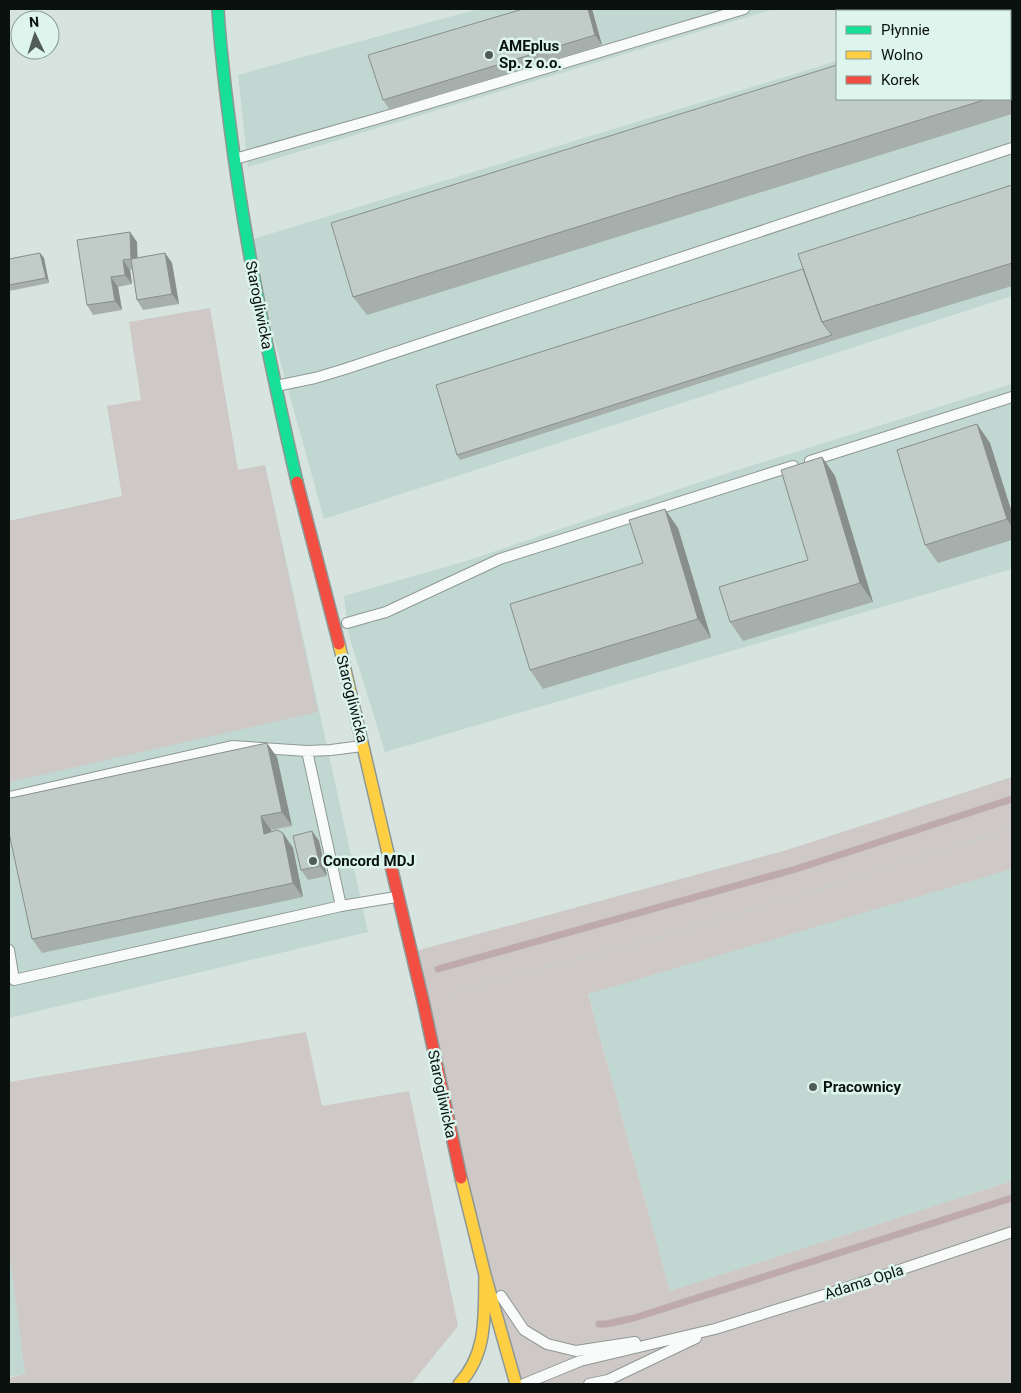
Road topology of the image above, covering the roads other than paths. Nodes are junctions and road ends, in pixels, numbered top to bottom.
1 (218, 9) edge
2 (744, 9) edge
3 (1012, 148) edge
4 (234, 159) junction
5 (275, 386) junction
6 (1012, 397) edge
7 (347, 623) dead end
8 (363, 745) junction
9 (307, 750) junction
10 (9, 797) edge
11 (399, 897) junction
12 (341, 906) junction
13 (9, 950) edge
14 (1012, 1232) edge
15 (485, 1275) junction
16 (715, 1329) junction
17 (606, 1382) edge
18 (459, 1384) edge
19 (516, 1384) edge
20 (524, 1384) edge
21 (589, 1384) edge

1 - 4 street, Starogliwicka
2 - 4 lane
3 - 5 lane
4 - 5 street, Starogliwicka
5 - 8 street, Starogliwicka
6 - 7 lane
8 - 9 lane
8 - 11 street, Starogliwicka
9 - 10 lane
9 - 12 lane
11 - 12 lane
11 - 15 street, Starogliwicka
12 - 13 lane
14 - 16 lane, Adama Opla
15 - 16 lane
15 - 18 street
15 - 19 street, Starogliwicka
16 - 17 lane
16 - 20 lane
17 - 21 lane

